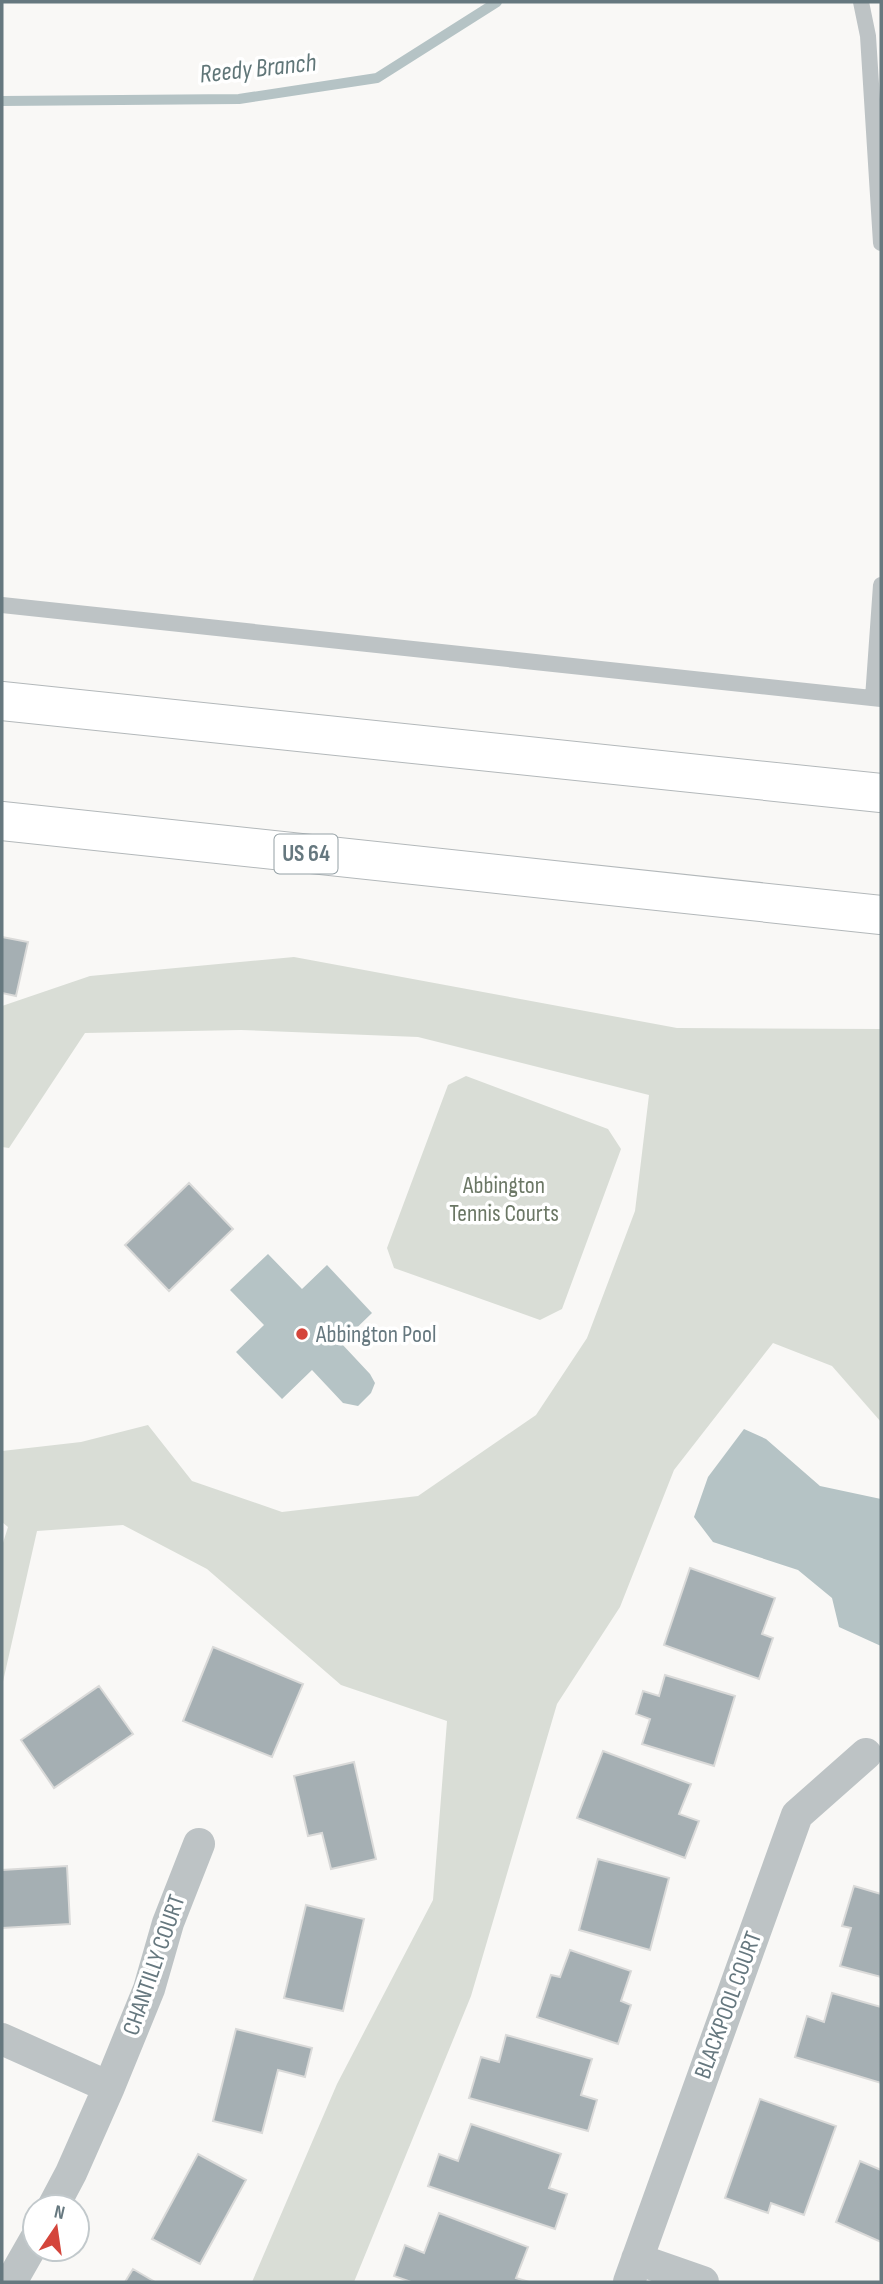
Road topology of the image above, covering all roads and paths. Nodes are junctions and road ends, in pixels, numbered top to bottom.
1 (861, 2) edge
2 (881, 243) edge
3 (881, 585) edge
4 (2, 605) edge
5 (877, 699) edge
6 (2, 701) edge
7 (881, 793) edge
8 (2, 821) edge
9 (881, 915) edge
10 (866, 1754) dead end
11 (199, 1844) dead end
12 (2, 2039) edge
13 (110, 2087) junction
14 (60, 2193) edge
15 (22, 2263) edge
16 (633, 2271) edge
17 (11, 2282) edge
18 (703, 2282) edge

1 - 2 lane
3 - 5 lane
4 - 5 lane
6 - 7 highway
8 - 9 highway, US 64
10 - 16 street, BLACKPOOL COURT
11 - 13 street, CHANTILLY COURT
12 - 13 street
13 - 14 street, CHANTILLY COURT
15 - 17 street
16 - 18 street

